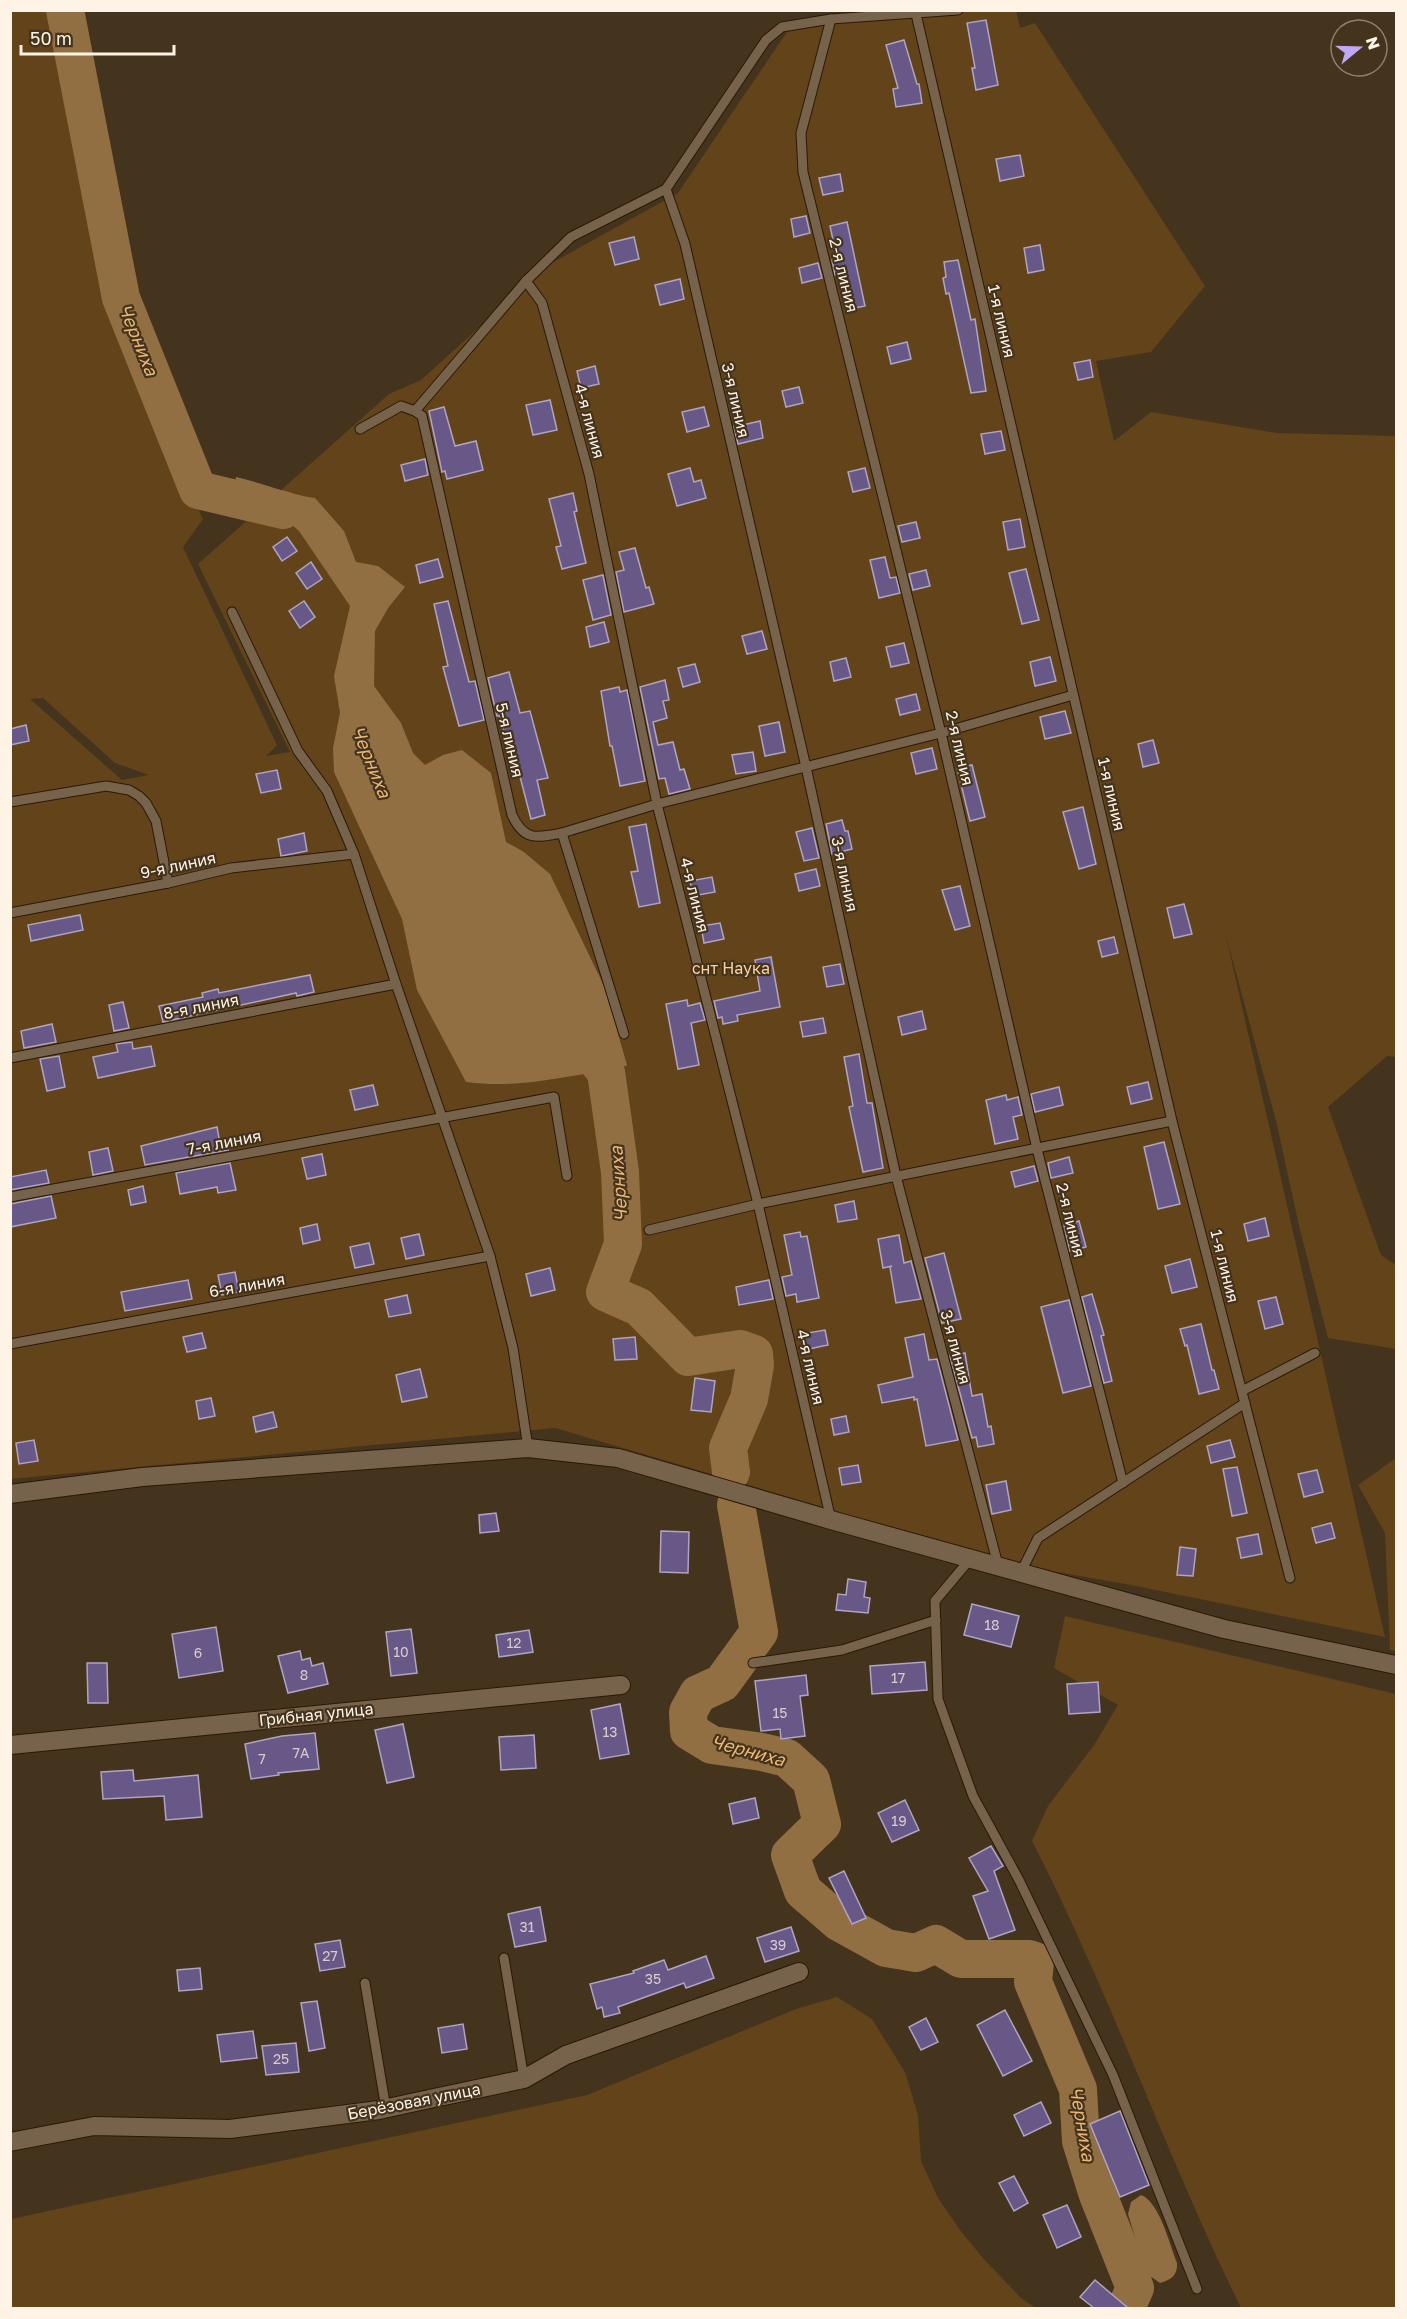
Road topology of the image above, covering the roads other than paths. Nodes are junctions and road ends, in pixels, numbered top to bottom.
1 (958, 10) edge
2 (916, 14) junction
3 (831, 20) junction
4 (666, 189) junction
5 (526, 281) junction
6 (415, 411) junction
7 (360, 429) dead end
8 (232, 612) dead end
9 (1073, 695) junction
10 (941, 733) junction
11 (806, 767) junction
12 (10, 802) edge
13 (657, 804) junction
14 (562, 833) junction
15 (354, 854) junction
16 (168, 883) junction
17 (10, 913) edge
18 (396, 984) junction
19 (624, 1034) dead end
20 (10, 1058) edge
21 (443, 1119) junction
22 (1172, 1121) junction
23 (1037, 1149) junction
24 (567, 1176) dead end
25 (896, 1176) junction
26 (10, 1197) edge
27 (758, 1204) junction
28 (649, 1230) dead end
29 (490, 1256) junction
30 (10, 1344) edge
31 (1315, 1353) dead end
32 (1242, 1391) junction
33 (1245, 1403) junction
34 (528, 1448) junction
35 (1123, 1483) junction
36 (10, 1494) edge
37 (831, 1520) junction
38 (971, 1558) junction
39 (998, 1565) junction
40 (1021, 1572) junction
41 (1290, 1578) dead end
42 (936, 1620) junction
43 (753, 1663) dead end
44 (1396, 1665) edge
45 (621, 1685) dead end
46 (10, 1745) edge
47 (504, 1958) dead end
48 (799, 1972) dead end
49 (365, 1983) dead end
50 (524, 2079) junction
51 (386, 2109) junction
52 (10, 2142) edge
53 (1197, 2289) dead end

1 - 2 lane
2 - 3 lane
2 - 9 lane, 1-я линия
3 - 4 lane
3 - 10 lane, 2-я линия
4 - 5 lane
4 - 11 lane, 3-я линия
5 - 6 lane
5 - 13 lane, 4-я линия
6 - 7 lane
6 - 14 lane, 5-я линия
8 - 15 lane
9 - 10 lane
9 - 22 lane, 1-я линия
10 - 11 lane
10 - 23 lane, 2-я линия
11 - 13 lane
11 - 25 lane, 3-я линия
12 - 16 lane
13 - 14 lane
13 - 27 lane, 4-я линия
14 - 19 lane
15 - 16 lane, 9-я линия
15 - 18 lane
16 - 17 lane, 9-я линия
18 - 20 lane, 8-я линия
18 - 21 lane
21 - 24 lane, 7-я линия
21 - 26 lane, 7-я линия
21 - 29 lane
22 - 23 lane
22 - 32 lane, 1-я линия
23 - 25 lane
23 - 35 lane, 2-я линия
25 - 27 lane
25 - 39 lane, 3-я линия
27 - 28 lane
27 - 37 lane, 4-я линия
29 - 30 lane, 6-я линия
29 - 34 lane
31 - 32 lane
32 - 33 lane, 1-я линия
33 - 35 lane
33 - 41 lane, 1-я линия
34 - 36 street
34 - 37 street
35 - 40 lane
37 - 38 street
38 - 39 street
38 - 42 lane
39 - 40 street
40 - 44 street
42 - 43 lane
42 - 53 lane
45 - 46 street, Грибная улица
47 - 50 lane
48 - 50 street, Берёзовая улица
49 - 51 lane
50 - 51 street, Берёзовая улица
51 - 52 street, Берёзовая улица

